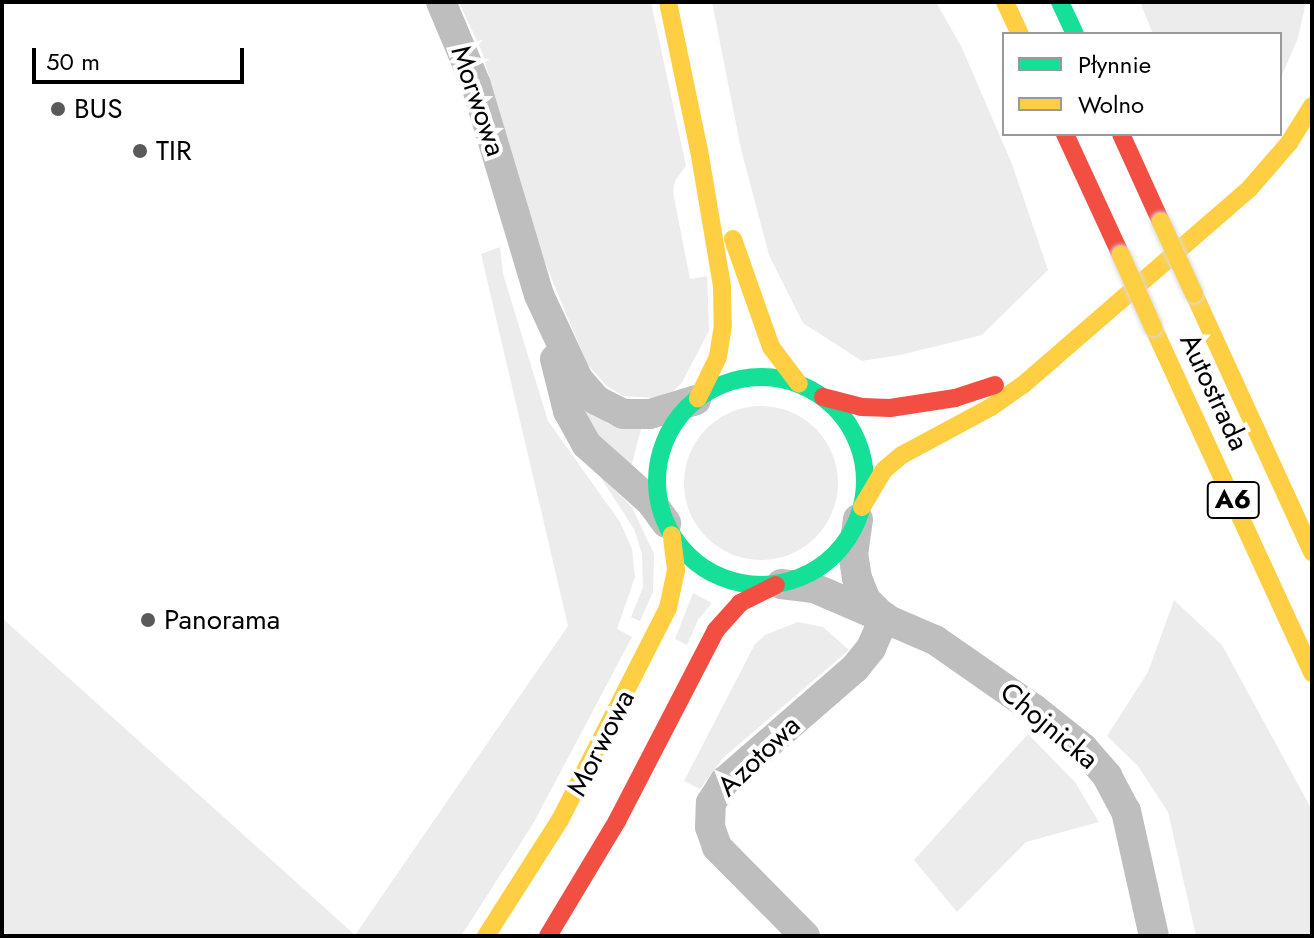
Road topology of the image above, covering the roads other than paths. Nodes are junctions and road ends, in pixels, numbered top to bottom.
1 (441, 2) edge
2 (668, 2) edge
3 (1005, 2) edge
4 (1060, 2) edge
5 (1073, 2) edge
6 (1019, 32) edge
7 (1074, 32) edge
8 (1083, 32) edge
9 (1312, 106) edge
10 (1066, 136) edge
11 (1122, 136) edge
12 (699, 150) junction
13 (539, 295) junction
14 (1063, 347) junction
15 (799, 384) junction
16 (823, 397) junction
17 (697, 399) junction
18 (860, 513) junction
19 (669, 529) junction
20 (1312, 552) edge
21 (779, 584) junction
22 (885, 617) junction
23 (1312, 673) edge
24 (486, 936) edge
25 (548, 936) edge
26 (805, 936) edge
27 (1154, 936) edge

1 - 13 street, Morwowa
2 - 12 main road
3 - 6 main road
4 - 7 main road
5 - 8 main road
9 - 14 main road
10 - 23 main road, Autostrada / A6, bridge
11 - 20 main road, Autostrada / A6, bridge
12 - 15 main road
12 - 17 main road
13 - 17 street, Morwowa
13 - 19 street, Morwowa
14 - 16 main road
14 - 18 main road
15 - 16 main road
15 - 17 main road
16 - 18 main road
17 - 19 main road
18 - 21 main road
18 - 22 street, Chojnicka
19 - 21 main road
19 - 24 main road, Morwowa
21 - 22 street, Chojnicka
21 - 25 main road, Morwowa
22 - 26 street, Azotowa
22 - 27 street, Chojnicka

